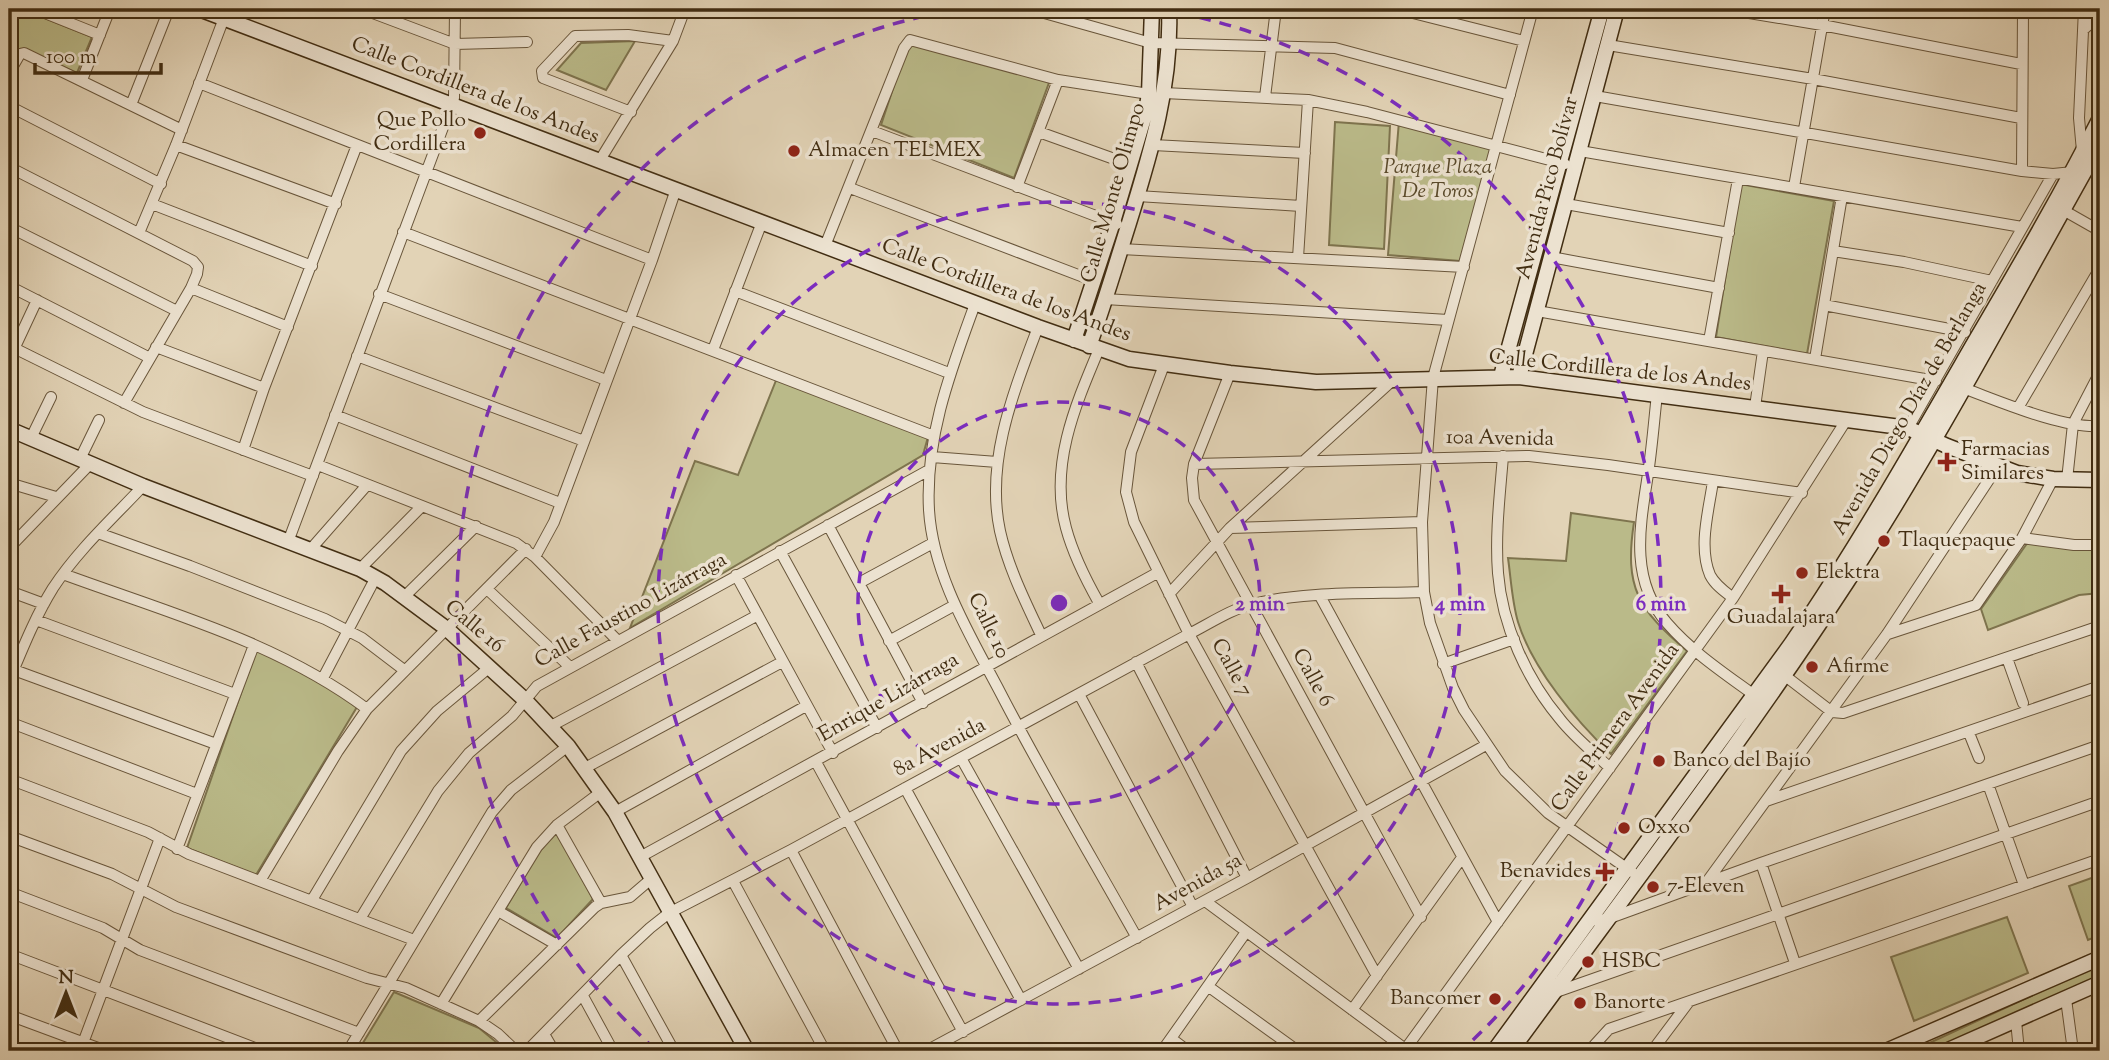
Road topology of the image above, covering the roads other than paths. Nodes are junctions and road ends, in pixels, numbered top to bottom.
1 (35, 9) edge
2 (110, 9) edge
3 (169, 9) edge
4 (199, 9) edge
5 (362, 9) edge
6 (455, 9) edge
7 (685, 9) edge
8 (1030, 9) edge
9 (1152, 9) edge
10 (1169, 9) edge
11 (1276, 9) edge
12 (1397, 9) edge
13 (1533, 9) edge
14 (1602, 9) edge
15 (1617, 9) edge
16 (1725, 9) edge
17 (1825, 9) edge
18 (2023, 9) edge
19 (2084, 9) edge
20 (2100, 15) edge
21 (224, 18) junction
22 (1822, 25) junction
23 (2083, 30) junction
24 (100, 35) junction
25 (673, 41) junction
26 (1524, 41) junction
27 (527, 43) dead end
28 (1151, 43) junction
29 (1168, 43) junction
30 (455, 44) junction
31 (1271, 45) junction
32 (1608, 45) junction
33 (2021, 64) junction
34 (9, 73) edge
35 (1813, 79) junction
36 (82, 80) junction
37 (1058, 80) junction
38 (199, 83) junction
39 (1157, 93) junction
40 (1510, 95) junction
41 (1595, 96) junction
42 (1265, 97) junction
43 (1308, 100) junction
44 (131, 105) junction
45 (451, 105) junction
46 (9, 106) edge
47 (631, 112) junction
48 (2021, 118) junction
49 (2100, 118) edge
50 (182, 130) junction
51 (872, 131) junction
52 (1039, 132) junction
53 (1804, 134) junction
54 (2100, 144) edge
55 (176, 145) junction
56 (357, 145) junction
57 (1153, 145) junction
58 (1497, 146) junction
59 (1580, 151) junction
60 (1305, 153) junction
61 (2083, 153) junction
62 (600, 160) junction
63 (1560, 163) junction
64 (1131, 165) junction
65 (9, 167) edge
66 (1575, 167) junction
67 (2022, 171) junction
68 (425, 172) junction
69 (2073, 172) junction
70 (2053, 174) junction
71 (1738, 179) junction
72 (161, 184) junction
73 (1017, 187) junction
74 (1794, 187) junction
75 (850, 188) junction
76 (676, 189) junction
77 (1137, 196) junction
78 (1842, 196) junction
79 (152, 204) junction
80 (336, 204) junction
81 (1566, 204) junction
82 (1301, 206) junction
83 (2063, 210) junction
84 (762, 222) junction
85 (1121, 225) junction
86 (9, 227) edge
87 (2022, 227) junction
88 (2100, 231) edge
89 (403, 232) junction
90 (139, 233) junction
91 (1728, 233) junction
92 (825, 246) junction
93 (1121, 248) junction
94 (1833, 251) junction
95 (1551, 257) junction
96 (1298, 258) junction
97 (652, 260) junction
98 (312, 266) junction
99 (1464, 267) junction
100 (2100, 268) edge
101 (1094, 281) junction
102 (1992, 281) junction
103 (9, 286) edge
104 (191, 288) junction
105 (1719, 288) junction
106 (734, 291) junction
107 (379, 294) junction
108 (1105, 299) junction
109 (37, 300) junction
110 (975, 304) junction
111 (1824, 305) junction
112 (177, 311) junction
113 (1537, 311) junction
114 (629, 320) junction
115 (1448, 320) junction
116 (288, 327) junction
117 (1038, 327) junction
118 (1965, 332) junction
119 (1074, 340) junction
120 (1709, 341) junction
121 (156, 347) junction
122 (1094, 347) junction
123 (14, 348) junction
124 (712, 350) junction
125 (1763, 351) junction
126 (357, 356) junction
127 (150, 358) junction
128 (1815, 359) junction
129 (9, 360) edge
130 (1164, 365) junction
131 (2100, 372) edge
132 (949, 373) junction
133 (1230, 373) junction
134 (1501, 376) junction
135 (1519, 377) junction
136 (1433, 378) junction
137 (1395, 379) junction
138 (606, 380) junction
139 (1936, 381) junction
140 (264, 388) junction
141 (1963, 388) junction
142 (1657, 394) junction
143 (51, 397) dead end
144 (124, 403) junction
145 (1755, 407) junction
146 (2018, 408) junction
147 (335, 415) junction
148 (1847, 419) junction
149 (99, 420) dead end
150 (2073, 424) junction
151 (2100, 426) edge
152 (9, 429) edge
153 (1922, 434) junction
154 (934, 436) junction
155 (32, 438) junction
156 (584, 441) junction
157 (243, 450) junction
158 (1503, 456) junction
159 (932, 457) junction
160 (1426, 458) junction
161 (85, 461) junction
162 (1304, 461) junction
163 (997, 463) junction
164 (1194, 464) junction
165 (317, 465) junction
166 (1998, 466) junction
167 (929, 470) junction
168 (1649, 471) junction
169 (313, 476) junction
170 (2060, 480) junction
171 (2100, 480) edge
172 (1713, 481) junction
173 (9, 483) edge
174 (367, 485) junction
175 (143, 486) junction
176 (1802, 493) junction
177 (56, 497) junction
178 (560, 503) junction
179 (422, 506) junction
180 (1422, 522) junction
181 (828, 525) junction
182 (476, 526) junction
183 (1230, 528) junction
184 (98, 533) junction
185 (2022, 538) junction
186 (288, 542) junction
187 (10, 543) edge
188 (933, 543) junction
189 (1216, 543) junction
190 (2100, 545) edge
191 (526, 549) junction
192 (310, 550) junction
193 (780, 551) junction
194 (535, 556) junction
195 (360, 569) junction
196 (1157, 573) junction
197 (63, 575) junction
198 (736, 575) junction
199 (376, 577) junction
200 (859, 583) junction
201 (487, 589) junction
202 (1424, 592) junction
203 (12, 593) edge
204 (1169, 594) junction
205 (1320, 596) junction
206 (404, 597) junction
207 (1733, 598) junction
208 (1099, 603) junction
209 (44, 604) junction
210 (1250, 604) junction
211 (955, 606) junction
212 (758, 615) junction
213 (36, 620) junction
214 (2100, 625) edge
215 (447, 629) junction
216 (348, 630) junction
217 (1189, 634) junction
218 (1041, 635) junction
219 (1887, 635) junction
220 (1514, 639) junction
221 (617, 640) junction
222 (889, 641) junction
223 (254, 645) junction
224 (1696, 652) junction
225 (2007, 658) junction
226 (782, 662) junction
227 (1136, 662) junction
228 (1443, 664) junction
229 (986, 666) junction
230 (490, 667) junction
231 (570, 667) junction
232 (14, 670) junction
233 (404, 670) junction
234 (1784, 675) junction
235 (323, 678) junction
236 (9, 681) edge
237 (2100, 686) edge
238 (235, 694) junction
239 (1079, 694) junction
240 (1754, 695) junction
241 (525, 700) junction
242 (923, 703) junction
243 (2023, 703) dead end
244 (806, 706) junction
245 (367, 709) junction
246 (1832, 712) junction
247 (9, 722) edge
248 (551, 726) junction
249 (877, 728) junction
250 (1018, 728) junction
251 (1969, 733) junction
252 (216, 744) junction
253 (1486, 745) junction
254 (2100, 745) edge
255 (568, 746) junction
256 (833, 753) junction
257 (961, 758) junction
258 (1979, 758) dead end
259 (816, 762) junction
260 (585, 768) junction
261 (1610, 768) junction
262 (9, 779) edge
263 (1419, 782) junction
264 (1989, 784) junction
265 (905, 788) junction
266 (601, 792) junction
267 (197, 794) junction
268 (2100, 801) edge
269 (1765, 802) junction
270 (615, 813) junction
271 (1364, 814) junction
272 (846, 820) junction
273 (557, 825) junction
274 (1567, 827) junction
275 (2007, 834) junction
276 (9, 836) edge
277 (160, 838) junction
278 (1305, 845) junction
279 (177, 849) junction
280 (791, 850) junction
281 (640, 857) junction
282 (1461, 859) junction
283 (2100, 859) edge
284 (1761, 863) junction
285 (1627, 869) junction
286 (1640, 876) junction
287 (1247, 878) junction
288 (651, 879) junction
289 (260, 881) junction
290 (733, 881) junction
291 (1706, 883) junction
292 (2024, 885) junction
293 (140, 889) junction
294 (9, 892) edge
295 (312, 900) junction
296 (1205, 901) junction
297 (601, 903) junction
298 (1193, 907) junction
299 (498, 911) junction
300 (669, 913) junction
301 (1778, 914) junction
302 (1421, 917) junction
303 (360, 919) junction
304 (1607, 919) junction
305 (1588, 921) junction
306 (1498, 922) junction
307 (1246, 932) junction
308 (1137, 938) junction
309 (121, 940) junction
310 (414, 940) junction
311 (557, 945) junction
312 (9, 954) edge
313 (621, 955) junction
314 (2100, 958) edge
315 (1795, 963) junction
316 (1079, 969) junction
317 (1377, 976) junction
318 (389, 983) junction
319 (2100, 983) edge
320 (1209, 987) junction
321 (101, 990) junction
322 (1553, 993) junction
323 (583, 996) junction
324 (2066, 999) junction
325 (1021, 1000) junction
326 (1689, 1002) junction
327 (441, 1004) junction
328 (1352, 1010) junction
329 (9, 1015) edge
330 (479, 1021) junction
331 (2016, 1021) junction
332 (359, 1032) junction
333 (963, 1032) junction
334 (544, 1034) junction
335 (1172, 1039) junction
336 (81, 1047) edge
337 (1902, 1048) edge
338 (1963, 1048) edge
339 (106, 1051) edge
340 (264, 1051) edge
341 (348, 1051) edge
342 (516, 1051) edge
343 (527, 1051) edge
344 (554, 1051) edge
345 (613, 1051) edge
346 (674, 1051) edge
347 (747, 1051) edge
348 (825, 1051) edge
349 (898, 1051) edge
350 (926, 1051) edge
351 (1162, 1051) edge
352 (1188, 1051) edge
353 (1298, 1051) edge
354 (1405, 1051) edge
355 (1494, 1051) edge
356 (1511, 1051) edge
357 (1589, 1051) edge
358 (1652, 1051) edge
359 (1886, 1051) edge
360 (1946, 1051) edge
361 (2020, 1051) edge
362 (2073, 1051) edge

1 - 24 street
2 - 24 street
3 - 44 street
4 - 21 street, Calle Cordillera de los Andes
5 - 30 street
6 - 30 street
7 - 25 street
8 - 28 street
9 - 28 street, Calle Monte Olimpo
10 - 29 street, Calle Monte Olimpo
11 - 31 street
12 - 26 street
13 - 26 street
14 - 63 street, Avenida Pico Bolívar
15 - 32 street, Avenida Pico Bolívar
16 - 22 street
17 - 22 street
18 - 33 street
19 - 23 street
20 - 23 street
21 - 38 street
21 - 45 street, Calle Cordillera de los Andes
22 - 33 street
22 - 35 street
23 - 61 street
24 - 36 street
25 - 47 street
25 - 47 street
26 - 40 street
27 - 30 street
28 - 29 street
28 - 39 street, Calle Monte Olimpo
29 - 31 street
29 - 39 street, Calle Monte Olimpo
30 - 45 street
31 - 40 street
31 - 42 street
32 - 35 street
32 - 41 street, Avenida Pico Bolívar
33 - 48 street
34 - 36 street
35 - 48 street
35 - 53 street
36 - 44 street
37 - 39 street
37 - 51 street
37 - 52 street
38 - 50 street
38 - 56 street
39 - 42 street
39 - 57 street, Calle Monte Olimpo
39 - 64 street, Calle Monte Olimpo
40 - 58 street
41 - 53 street
41 - 59 street, Avenida Pico Bolívar
42 - 43 street
43 - 58 street
43 - 60 street
44 - 50 street
45 - 62 street, Calle Cordillera de los Andes
45 - 68 street
46 - 72 street
47 - 62 street
48 - 67 street
49 - 61 street, Avenida Diego Díaz de Berlanga
50 - 55 street
51 - 73 street
51 - 75 street
52 - 64 street
52 - 73 street
53 - 67 street
53 - 74 street
54 - 83 street, Avenida Diego Díaz de Berlanga
55 - 72 street
55 - 80 street
56 - 68 street
56 - 80 street
57 - 60 street
57 - 77 street, Calle Monte Olimpo
58 - 63 street
58 - 99 street
59 - 66 street, Avenida Pico Bolívar
59 - 71 street
60 - 82 street
61 - 69 street, Avenida Diego Díaz de Berlanga
62 - 76 street, Calle Cordillera de los Andes
63 - 66 street
63 - 134 street, Avenida Pico Bolívar
64 - 85 street, Calle Monte Olimpo
65 - 90 street
66 - 81 street, Avenida Pico Bolívar
67 - 70 street
68 - 89 street
68 - 97 street
69 - 70 street
69 - 153 street, Avenida Diego Díaz de Berlanga
70 - 87 street
71 - 74 street
71 - 91 street
72 - 79 street
73 - 85 street
74 - 78 street
75 - 92 street
75 - 101 street
76 - 84 street, Calle Cordillera de los Andes
76 - 97 street
77 - 82 street
77 - 85 street, Calle Monte Olimpo
78 - 87 street
78 - 94 street
79 - 90 street
79 - 98 street
80 - 98 street
81 - 91 street
81 - 95 street, Avenida Pico Bolívar
82 - 96 street
83 - 88 street
83 - 141 street, Avenida Diego Díaz de Berlanga
84 - 92 street, Calle Cordillera de los Andes
84 - 106 street
85 - 93 street, Calle Monte Olimpo
85 - 101 street, Calle Monte Olimpo
86 - 112 street
87 - 102 street
89 - 107 street
89 - 114 street
90 - 104 street
91 - 105 street
92 - 110 street, Calle Cordillera de los Andes
93 - 96 street
93 - 108 street, Calle Monte Olimpo
94 - 102 street
94 - 111 street
95 - 105 street
95 - 113 street, Avenida Pico Bolívar
96 - 99 street
97 - 114 street
98 - 116 street
99 - 115 street
100 - 146 street
101 - 119 street, Calle Monte Olimpo
102 - 118 street
103 - 109 street
104 - 112 street
104 - 116 street
105 - 120 street
106 - 124 street
106 - 132 street
107 - 126 street
107 - 138 street
108 - 115 street
108 - 122 street, Calle Monte Olimpo
109 - 123 street
109 - 127 street
110 - 117 street, Calle Cordillera de los Andes
110 - 132 street, Calle 10
111 - 118 street
111 - 128 street
112 - 121 street
113 - 120 street
113 - 135 street, Avenida Pico Bolívar
114 - 124 street
114 - 138 street
115 - 136 street
116 - 140 street
117 - 119 street, Calle Cordillera de los Andes
117 - 163 street
118 - 139 street
119 - 122 street, Calle Cordillera de los Andes
120 - 125 street
121 - 127 street
121 - 140 street
122 - 130 street, Calle Cordillera de los Andes
122 - 208 street
123 - 129 street
123 - 144 street
124 - 154 street
125 - 128 street
125 - 145 street
126 - 147 street
126 - 156 street
127 - 144 street
128 - 139 street
130 - 133 street, Calle Cordillera de los Andes
130 - 196 street, Calle 7
131 - 150 street
132 - 154 street, Calle 10
133 - 137 street, Calle Cordillera de los Andes
133 - 164 street, Calle 6
134 - 135 street, Calle Cordillera de los Andes
134 - 136 street, Calle Cordillera de los Andes
135 - 142 street, Calle Cordillera de los Andes
136 - 137 street, Calle Cordillera de los Andes
136 - 160 street
137 - 162 street
138 - 156 street
139 - 153 street
140 - 157 street
141 - 146 street
141 - 153 street, Avenida Diego Díaz de Berlanga
142 - 145 street, Calle Cordillera de los Andes
142 - 168 street
143 - 155 street
144 - 157 street
145 - 148 street, Calle Cordillera de los Andes
146 - 150 street
147 - 165 street
147 - 178 street
148 - 153 street, Calle Cordillera de los Andes
148 - 176 street, Calle Primera Avenida
149 - 161 street
150 - 151 street
150 - 170 street
152 - 155 street, Calle 16
153 - 166 street, Calle Cordillera de los Andes
153 - 234 street, Avenida Diego Díaz de Berlanga
153 - 240 street, Avenida Diego Díaz de Berlanga
154 - 159 street, Calle 10
155 - 161 street, Calle 16
156 - 178 street
157 - 169 street
158 - 160 street, 10a Avenida
158 - 168 street, 10a Avenida
158 - 220 street
159 - 163 street
159 - 167 street, Calle 10
160 - 162 street, 10a Avenida
160 - 180 street
161 - 175 street, Calle 16
161 - 177 street
162 - 164 street, 10a Avenida
162 - 183 street
163 - 218 street
164 - 189 street, Calle 6
165 - 169 street
165 - 174 street
166 - 170 street, Calle Cordillera de los Andes
166 - 219 street
167 - 181 street, Calle Faustino Lizárraga
167 - 188 street, Calle 10
168 - 172 street, 10a Avenida
168 - 224 street
169 - 186 street
170 - 171 street, Calle Cordillera de los Andes
170 - 185 street
172 - 176 street, 10a Avenida
172 - 207 street
173 - 177 street
174 - 179 street
174 - 192 street
175 - 184 street
175 - 186 street, Calle 16
176 - 207 street, Calle Primera Avenida
177 - 187 street
178 - 194 street
179 - 182 street
179 - 195 street
180 - 183 street
180 - 202 street
181 - 193 street, Calle Faustino Lizárraga
181 - 200 street
182 - 191 street
182 - 206 street
183 - 189 street
184 - 197 street
184 - 216 street
185 - 190 street
185 - 219 street
186 - 192 street, Calle 16
188 - 200 street
188 - 211 street, Calle 10
189 - 204 street
189 - 210 street, Calle 6
191 - 194 street
191 - 201 street
192 - 195 street, Calle 16
193 - 198 street, Calle Faustino Lizárraga
193 - 249 street
194 - 221 street
195 - 199 street, Calle 16
196 - 204 street, Calle 7
196 - 208 street, Enrique Lizárraga
197 - 209 street
197 - 223 street
198 - 212 street
198 - 221 street, Calle Faustino Lizárraga
199 - 206 street, Calle 16
199 - 216 street
200 - 222 street
201 - 215 street
201 - 231 street
202 - 205 street, 8a Avenida
202 - 228 street
203 - 209 street
204 - 217 street, Calle 7
205 - 210 street, 8a Avenida
205 - 263 street
206 - 215 street, Calle 16
207 - 224 street, Calle Primera Avenida
208 - 218 street, Enrique Lizárraga
209 - 213 street
210 - 217 street, 8a Avenida
210 - 271 street, Calle 6
211 - 222 street
211 - 229 street, Calle 10
212 - 226 street
212 - 248 street
213 - 232 street
213 - 238 street
214 - 225 street
215 - 230 street, Calle 16
215 - 233 street
216 - 233 street
216 - 235 street
217 - 227 street, 8a Avenida
217 - 278 street, Calle 7
218 - 229 street, Enrique Lizárraga
219 - 246 street
220 - 228 street
220 - 261 street
221 - 231 street, Calle Faustino Lizárraga
222 - 242 street
223 - 235 street
223 - 238 street
224 - 240 street
224 - 261 street, Calle Primera Avenida
225 - 243 street
225 - 246 street
226 - 244 street
226 - 260 street
227 - 239 street, 8a Avenida
227 - 287 street
228 - 253 street
229 - 242 street, Enrique Lizárraga
229 - 250 street, Calle 10
230 - 241 street, Calle 16
230 - 295 street
231 - 241 street, Calle Faustino Lizárraga
232 - 236 street
232 - 252 street
233 - 245 street
234 - 246 street
234 - 286 street, Avenida Diego Díaz de Berlanga
235 - 245 street
237 - 251 street
238 - 252 street
239 - 250 street, 8a Avenida
239 - 298 street
240 - 285 street, Avenida Diego Díaz de Berlanga
241 - 248 street, Calle 16
241 - 303 street, Calle Faustino Lizárraga
242 - 249 street, Enrique Lizárraga
244 - 256 street
244 - 270 street
245 - 289 street
246 - 269 street
247 - 267 street
248 - 255 street, Calle 16
249 - 256 street, Enrique Lizárraga
250 - 257 street, 8a Avenida
250 - 308 street, Calle 10
251 - 258 street
251 - 269 street
252 - 267 street
253 - 263 street, Avenida 5a
253 - 274 street
254 - 264 street
255 - 260 street, Calle 16
255 - 310 street
256 - 259 street, Enrique Lizárraga
257 - 265 street, 8a Avenida
257 - 316 street
259 - 272 street
259 - 281 street, Enrique Lizárraga
260 - 266 street, Calle 16
261 - 274 street, Calle Primera Avenida
262 - 277 street
263 - 271 street, Avenida 5a
263 - 282 street
264 - 275 street
264 - 284 street
265 - 272 street, 8a Avenida
265 - 325 street
266 - 270 street, Calle 16
266 - 273 street
267 - 279 street
268 - 275 street
269 - 291 street
270 - 281 street, Calle 16
271 - 278 street, Avenida 5a
271 - 302 street, Calle 6
272 - 280 street, 8a Avenida
272 - 333 street
273 - 297 street
273 - 299 street
274 - 285 street
274 - 306 street, Calle Primera Avenida
275 - 292 street
275 - 301 street
276 - 293 street
277 - 279 street
277 - 293 street
278 - 287 street, Avenida 5a
278 - 317 street, Calle 7
279 - 289 street
280 - 290 street, 8a Avenida
280 - 349 street
281 - 288 street, Calle 16
282 - 302 street
282 - 306 street
283 - 292 street
284 - 291 street
284 - 301 street
285 - 286 street
285 - 305 street, Avenida Diego Díaz de Berlanga
286 - 304 street, Avenida Diego Díaz de Berlanga
287 - 296 street, Avenida 5a
288 - 297 street
288 - 300 street, Calle 16
289 - 295 street
290 - 300 street, 8a Avenida
290 - 348 street
291 - 304 street
292 - 315 street
293 - 309 street
293 - 318 street
294 - 309 street
295 - 303 street
296 - 298 street, Avenida 5a
296 - 307 street
297 - 311 street
298 - 308 street, Avenida 5a
299 - 311 street
299 - 327 street
300 - 313 street, 8a Avenida
300 - 347 street, Calle 16
301 - 315 street
301 - 322 street
302 - 317 street
303 - 310 street
304 - 305 street
304 - 322 street, Avenida Diego Díaz de Berlanga
305 - 355 street, Avenida Diego Díaz de Berlanga
306 - 354 street, Calle Primera Avenida
307 - 320 street
307 - 328 street
308 - 316 street, Avenida 5a
309 - 321 street
309 - 332 street
310 - 318 street
311 - 330 street
312 - 321 street
313 - 323 street, 8a Avenida
313 - 346 street
314 - 337 street
315 - 326 street
316 - 325 street, Avenida 5a
317 - 328 street
318 - 327 street
318 - 332 street
319 - 324 street
320 - 335 street
320 - 353 street
321 - 336 street
321 - 340 street
322 - 356 street, Avenida Diego Díaz de Berlanga
323 - 334 street, 8a Avenida
323 - 345 street
324 - 331 street
324 - 362 street
325 - 333 street, Avenida 5a
326 - 357 street
326 - 358 street
327 - 330 street
328 - 354 street
329 - 336 street
330 - 342 street
331 - 338 street
331 - 361 street
332 - 341 street
333 - 350 street, Avenida 5a
334 - 343 street, 8a Avenida
334 - 344 street
335 - 351 street
335 - 352 street
336 - 339 street
337 - 359 street
338 - 360 street

